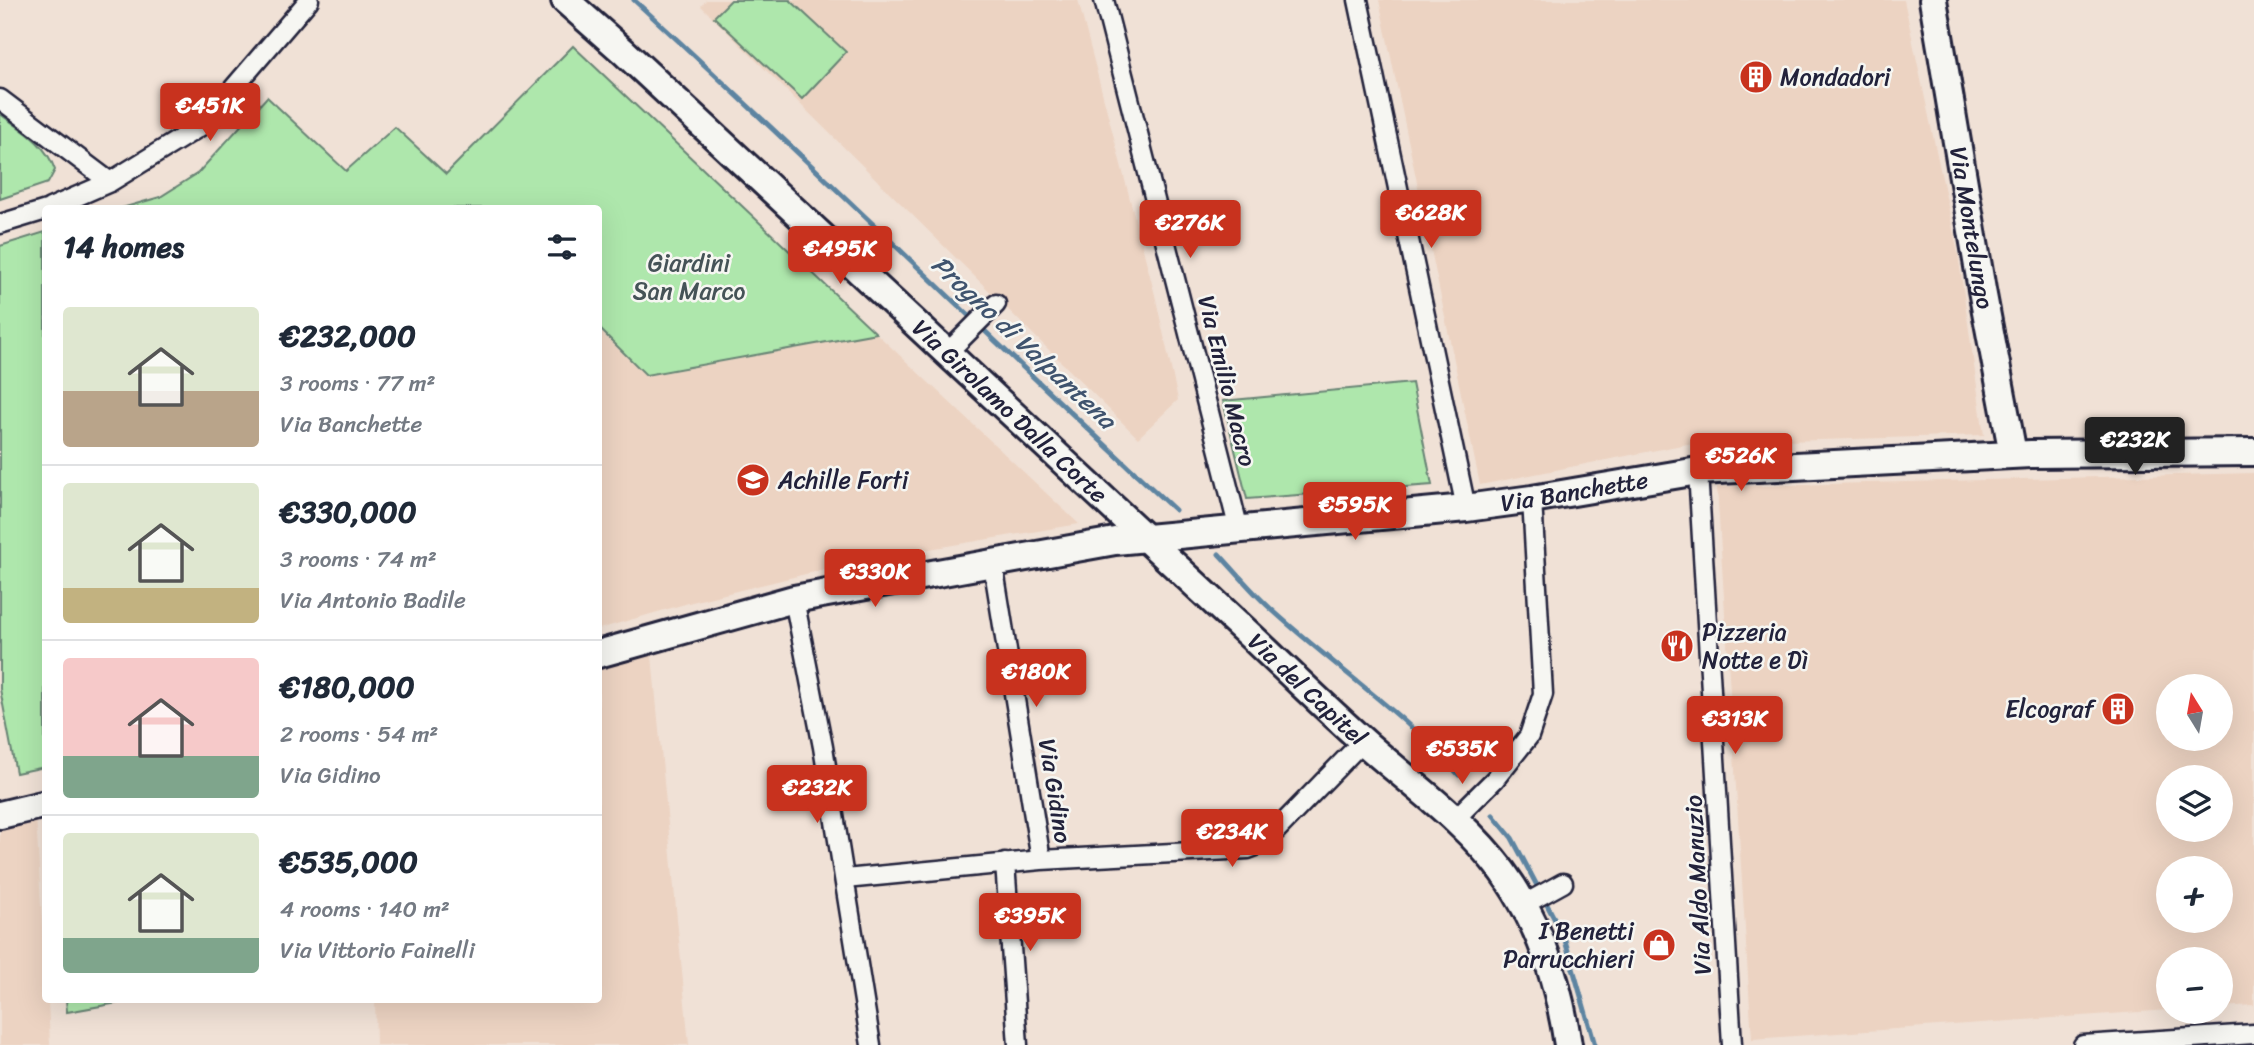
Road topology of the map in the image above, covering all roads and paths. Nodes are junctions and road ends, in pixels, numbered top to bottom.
1 (309, 0) edge
2 (565, 0) edge
3 (1104, 0) edge
4 (1358, 0) edge
5 (1933, 0) edge
6 (0, 100) edge
7 (110, 182) junction
8 (57, 205) edge
9 (42, 211) edge
10 (0, 224) edge
11 (996, 304) dead end
12 (947, 353) junction
13 (2254, 452) edge
14 (2014, 454) junction
15 (1698, 471) junction
16 (1532, 499) junction
17 (1466, 508) junction
18 (1239, 530) junction
19 (1146, 538) junction
20 (993, 564) junction
21 (794, 599) junction
22 (602, 653) edge
23 (1363, 741) junction
24 (42, 805) edge
25 (0, 815) edge
26 (1455, 819) junction
27 (1041, 860) junction
28 (1005, 863) junction
29 (845, 879) junction
30 (1563, 883) dead end
31 (1531, 901) junction
32 (2254, 1034) edge
33 (2176, 1039) junction
34 (871, 1045) edge
35 (1017, 1045) edge
36 (1568, 1045) edge
37 (1732, 1045) edge
38 (2083, 1045) edge
39 (2156, 1045) edge

1 - 7 street
2 - 12 street, Via Girolamo Dalla Corte
3 - 18 street, Via Emilio Macro
4 - 17 street
5 - 14 street, Via Montelungo
6 - 7 street
7 - 8 street
9 - 10 street
11 - 12 street
12 - 19 street, Via Girolamo Dalla Corte
13 - 14 street, Via Banchette
14 - 15 street, Via Banchette
15 - 16 street, Via Banchette
15 - 37 street, Via Aldo Manuzio
16 - 17 street, Via Banchette
16 - 26 street
17 - 18 street, Via Banchette
18 - 19 street, Via Banchette
19 - 20 street, Via Banchette
19 - 23 street, Via del Capitel
20 - 21 street, Via Banchette
20 - 27 street, Via Gidino
21 - 22 street, Via Banchette
21 - 29 street
23 - 26 street, Via del Capitel
23 - 27 street, Via Gidino
24 - 25 street
26 - 31 street, Via del Capitel
27 - 28 street, Via Gidino
28 - 29 street, Via Gidino
28 - 35 street
29 - 34 street
30 - 31 street
31 - 36 street, Via del Capitel
32 - 33 street
33 - 38 street
33 - 39 street

